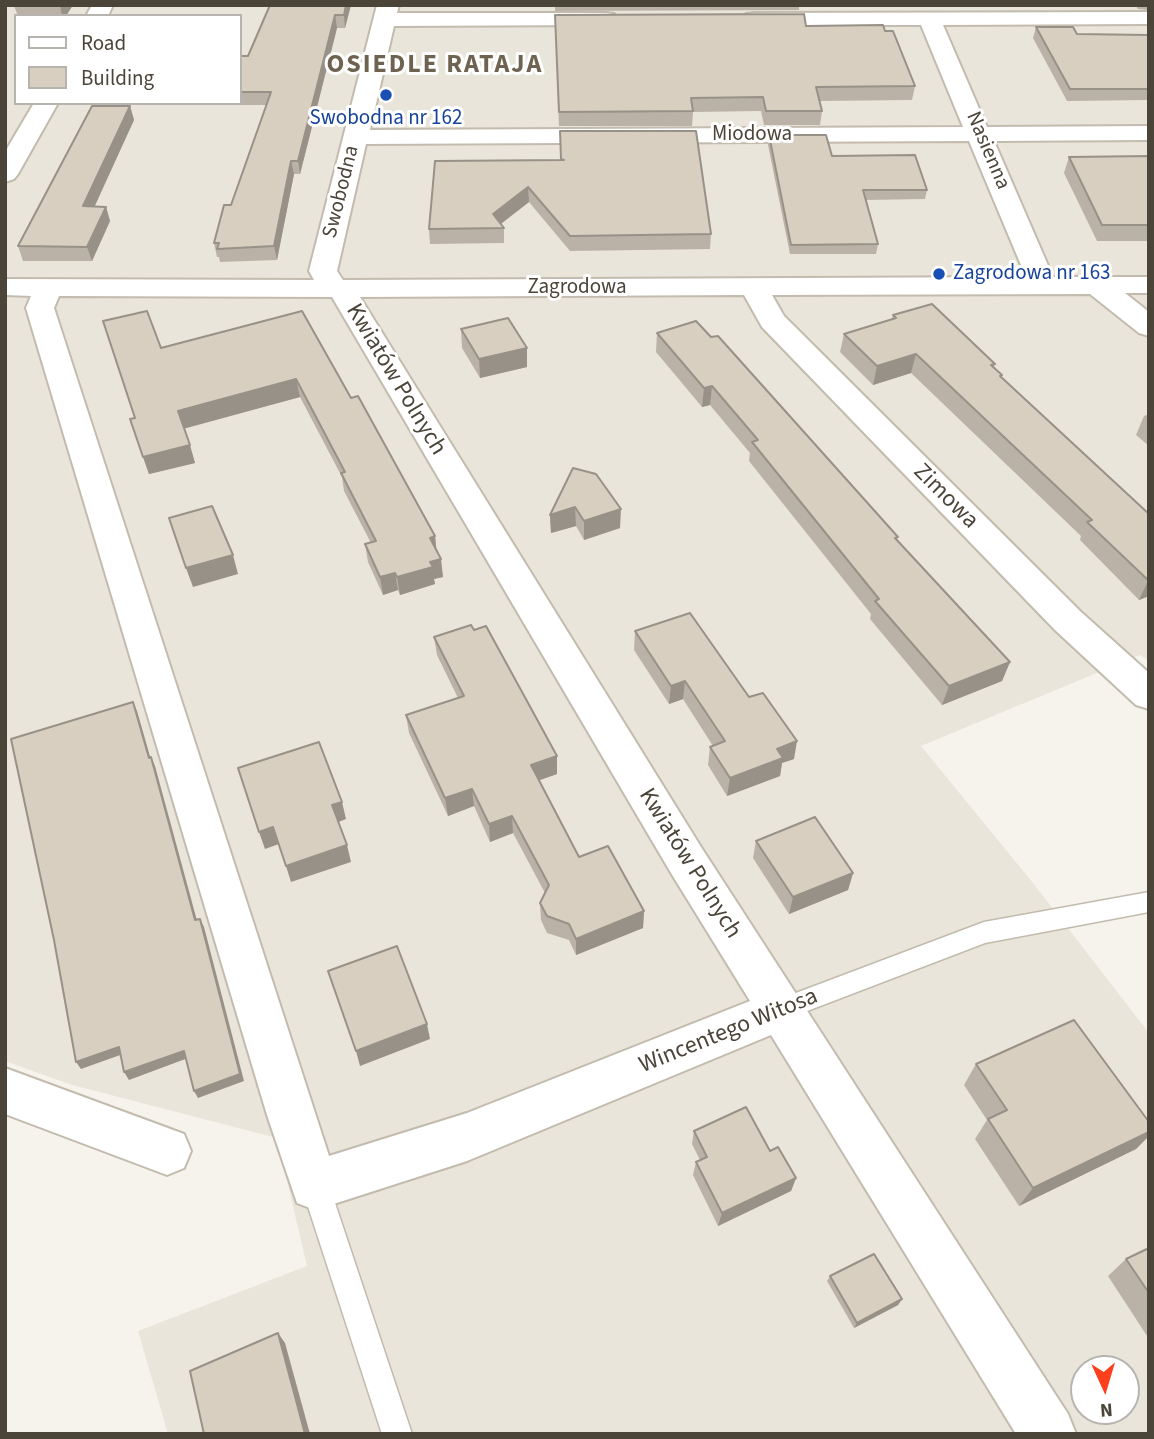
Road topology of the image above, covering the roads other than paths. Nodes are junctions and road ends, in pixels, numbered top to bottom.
1 (386, 13) edge
2 (911, 14) edge
3 (1149, 18) edge
4 (632, 19) edge
5 (728, 19) edge
6 (45, 105) edge
7 (1149, 133) edge
8 (981, 134) junction
9 (356, 137) junction
10 (5, 174) edge
11 (1043, 285) junction
12 (1097, 285) junction
13 (1149, 285) edge
14 (5, 287) edge
15 (48, 287) junction
16 (756, 287) junction
17 (341, 289) junction
18 (1149, 327) edge
19 (1149, 695) edge
20 (1149, 902) edge
21 (781, 1010) junction
22 (5, 1091) edge
23 (167, 1151) dead end
24 (315, 1185) junction
25 (397, 1434) edge
26 (1048, 1434) edge

1 - 4 street
1 - 9 street, Swobodna
2 - 3 street
2 - 5 street
2 - 8 street, Nasienna
6 - 10 street
7 - 8 street, Miodowa
8 - 9 street, Miodowa
8 - 11 street, Nasienna
9 - 17 street, Swobodna
11 - 12 street, Zagrodowa
11 - 16 street, Zagrodowa
12 - 13 street, Zagrodowa
12 - 18 street
14 - 15 street, Zagrodowa
15 - 17 street, Zagrodowa
15 - 24 street
16 - 17 street, Zagrodowa
16 - 19 street, Zimowa
17 - 21 street, Kwiatów Polnych
20 - 21 lane, Wincentego Witosa
21 - 24 street, Wincentego Witosa
21 - 26 street, Kwiatów Polnych
22 - 23 street
24 - 25 lane

